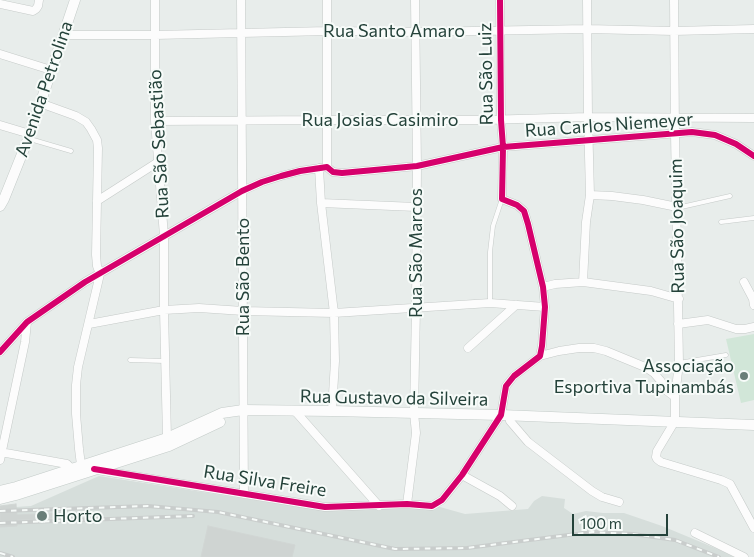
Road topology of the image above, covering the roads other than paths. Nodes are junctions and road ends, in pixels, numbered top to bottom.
1 (40, 0) edge
2 (75, 0) edge
3 (155, 0) edge
4 (241, 0) edge
5 (327, 0) edge
6 (415, 0) edge
7 (500, 0) edge
8 (587, 0) edge
9 (674, 0) edge
10 (0, 4) edge
11 (587, 29) junction
12 (754, 29) edge
13 (500, 30) junction
14 (328, 31) junction
15 (674, 31) junction
16 (416, 32) junction
17 (241, 34) junction
18 (64, 35) junction
19 (155, 35) junction
20 (0, 54) edge
21 (51, 70) junction
22 (40, 104) junction
23 (588, 117) junction
24 (675, 118) junction
25 (754, 118) edge
26 (328, 120) junction
27 (416, 120) junction
28 (502, 120) junction
29 (155, 121) junction
30 (242, 121) junction
31 (0, 125) edge
32 (675, 134) junction
33 (29, 137) junction
34 (589, 140) junction
35 (503, 147) junction
36 (71, 151) dead end
37 (754, 156) edge
38 (158, 162) junction
39 (417, 166) junction
40 (323, 168) junction
41 (242, 191) junction
42 (590, 196) junction
43 (730, 196) dead end
44 (502, 199) junction
45 (1, 201) edge
46 (97, 201) junction
47 (321, 204) junction
48 (416, 207) junction
49 (676, 208) junction
50 (754, 218) edge
51 (721, 222) dead end
52 (164, 236) junction
53 (100, 274) junction
54 (583, 282) junction
55 (744, 282) dead end
56 (543, 288) junction
57 (679, 299) junction
58 (490, 303) junction
59 (516, 305) junction
60 (754, 305) edge
61 (416, 307) junction
62 (546, 307) junction
63 (164, 310) junction
64 (243, 311) junction
65 (334, 313) junction
66 (27, 322) junction
67 (88, 324) junction
68 (678, 324) junction
69 (754, 327) edge
70 (468, 348) dead end
71 (0, 352) edge
72 (726, 355) dead end
73 (540, 356) junction
74 (130, 360) dead end
75 (165, 361) junction
76 (679, 363) junction
77 (675, 397) junction
78 (243, 410) junction
79 (295, 411) junction
80 (332, 411) junction
81 (414, 413) junction
82 (505, 416) junction
83 (0, 419) edge
84 (8, 421) junction
85 (675, 421) junction
86 (754, 425) edge
87 (167, 438) junction
88 (0, 455) edge
89 (76, 467) junction
90 (94, 470) junction
91 (462, 475) junction
92 (0, 491) edge
93 (244, 494) junction
94 (0, 499) edge
95 (619, 502) dead end
96 (406, 504) junction
97 (379, 506) junction
98 (512, 506) dead end
99 (754, 528) edge
100 (695, 533) dead end
101 (744, 557) edge

1 - 10 street
2 - 18 main road, Avenida Petrolina
3 - 19 street, Rua São Sebastião
4 - 17 street, Rua São Bento
5 - 14 street
6 - 16 street, Rua São Marcos
7 - 13 street, Rua São Luiz
8 - 11 street
9 - 15 street, Rua São Joaquim
11 - 13 street, Rua Santo Amaro
11 - 15 street, Rua Santo Amaro
11 - 23 street
12 - 15 street, Rua Santo Amaro
13 - 16 street, Rua Santo Amaro
13 - 28 street, Rua São Luiz
14 - 16 street, Rua Santo Amaro
14 - 17 street, Rua Santo Amaro
14 - 26 street
15 - 24 street, Rua São Joaquim
16 - 27 street, Rua São Marcos
17 - 19 street, Rua Santo Amaro
17 - 30 street, Rua São Bento
18 - 19 street, Rua Santo Amaro
18 - 21 main road, Avenida Petrolina
19 - 29 street, Rua São Sebastião
20 - 21 street
21 - 22 main road, Avenida Petrolina
22 - 33 main road, Avenida Petrolina
22 - 46 street
23 - 24 street, Rua Josias Casimiro
23 - 28 street, Rua Josias Casimiro
23 - 34 street
24 - 25 street, Rua Josias Casimiro
24 - 32 street, Rua São Joaquim
26 - 27 street, Rua Josias Casimiro
26 - 30 street, Rua Josias Casimiro
26 - 40 street
27 - 28 street, Rua Josias Casimiro
27 - 39 street, Rua São Marcos
28 - 35 street, Rua São Luiz
29 - 30 street, Rua Josias Casimiro
29 - 38 street, Rua São Sebastião
30 - 41 street, Rua São Bento
31 - 33 street
32 - 34 street, Rua Carlos Niemeyer
32 - 37 street, Rua Carlos Niemeyer
32 - 49 street, Rua São Joaquim
33 - 36 lane
33 - 45 main road, Avenida Petrolina
34 - 35 street, Rua Carlos Niemeyer
34 - 42 street
35 - 39 street, Rua Carlos Niemeyer
35 - 44 street, Rua São Luiz
38 - 46 street
38 - 52 street, Rua São Sebastião
39 - 40 street, Rua Carlos Niemeyer
39 - 48 street, Rua São Marcos
40 - 41 street, Rua Carlos Niemeyer
40 - 47 street
41 - 52 street, Rua Carlos Niemeyer
41 - 64 street, Rua São Bento
42 - 49 street
42 - 54 street
43 - 49 lane
44 - 56 street
44 - 58 lane
46 - 53 street
47 - 48 street
47 - 65 street
48 - 61 street, Rua São Marcos
49 - 57 street, Rua São Joaquim
50 - 51 lane
52 - 53 street, Rua Carlos Niemeyer
52 - 63 street, Rua São Sebastião
53 - 66 street, Rua Carlos Niemeyer
53 - 67 street
54 - 56 street
54 - 57 street
55 - 60 street
56 - 62 street
57 - 68 street, Rua São Joaquim
58 - 59 street
58 - 61 street
59 - 62 street
59 - 70 street
61 - 65 street
61 - 81 street, Rua São Marcos
62 - 73 street
63 - 64 street
63 - 67 street
63 - 75 street, Rua São Sebastião
64 - 65 street
64 - 78 street, Rua São Bento
65 - 80 street
66 - 71 street, Rua Carlos Niemeyer
66 - 84 street
67 - 89 street
68 - 69 street
68 - 76 street, Rua São Joaquim
72 - 76 lane
73 - 77 street
73 - 82 street
74 - 75 lane
75 - 87 street, Rua São Sebastião
76 - 77 street, Rua São Joaquim
77 - 85 street, Rua São Joaquim
78 - 79 main road, Rua Gustavo da Silveira
78 - 87 main road, Rua Gustavo da Silveira
78 - 90 main road, Rua Gustavo da Silveira
78 - 93 street, Rua São Bento
79 - 80 main road, Rua Gustavo da Silveira
79 - 97 street
80 - 81 main road, Rua Gustavo da Silveira
81 - 82 main road, Rua Gustavo da Silveira
81 - 96 street, Rua São Marcos
82 - 85 main road, Rua Gustavo da Silveira
82 - 91 street
82 - 95 street
83 - 84 street
84 - 88 street
85 - 86 main road, Rua Gustavo da Silveira
85 - 99 street
87 - 89 main road, Rua Gustavo da Silveira
88 - 89 street
89 - 92 main road, Rua Gustavo da Silveira
90 - 93 street, Rua Silva Freire
90 - 94 main road, Rua Gustavo da Silveira
91 - 96 street, Rua Silva Freire
91 - 98 street
93 - 97 street, Rua Silva Freire
96 - 97 street, Rua Silva Freire
100 - 101 street

